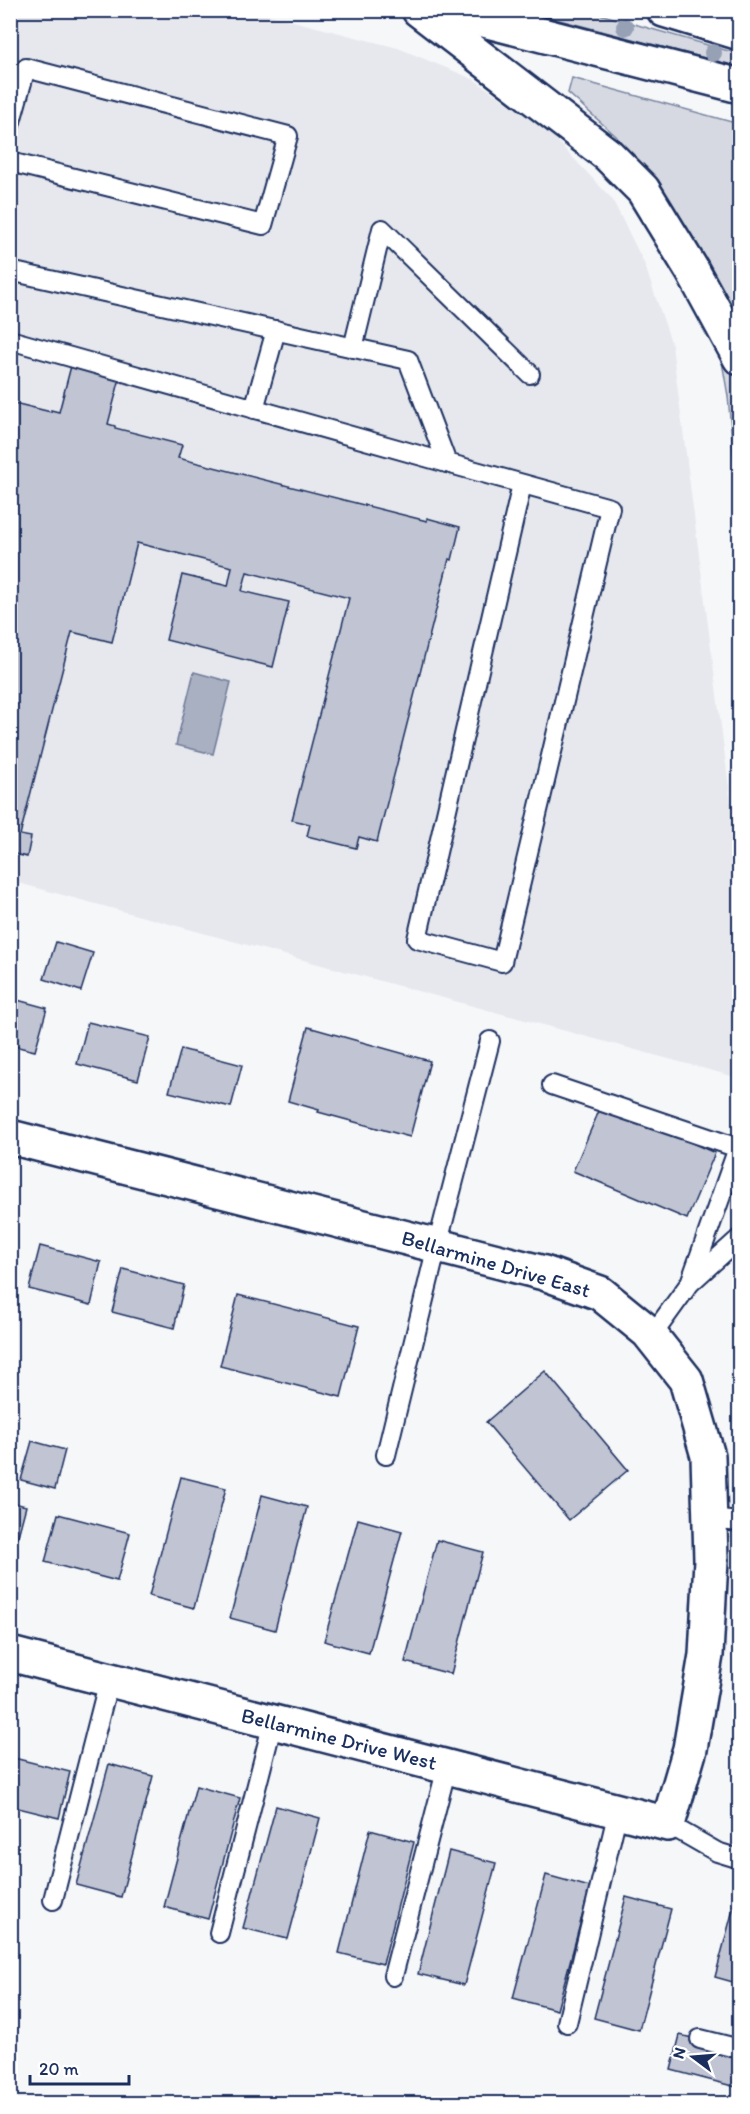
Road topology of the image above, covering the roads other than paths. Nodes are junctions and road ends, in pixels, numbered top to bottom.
1 (420, 10) edge
2 (444, 10) edge
3 (664, 10) edge
4 (740, 13) edge
5 (707, 23) junction
6 (740, 33) edge
7 (740, 86) edge
8 (10, 125) edge
9 (10, 162) edge
10 (10, 271) edge
11 (276, 330) junction
12 (10, 340) edge
13 (353, 348) junction
14 (740, 358) edge
15 (530, 374) dead end
16 (254, 409) junction
17 (447, 463) junction
18 (522, 484) junction
19 (490, 1041) dead end
20 (552, 1085) dead end
21 (10, 1137) edge
22 (740, 1238) edge
23 (436, 1246) junction
24 (690, 1283) junction
25 (651, 1337) junction
26 (386, 1455) dead end
27 (724, 1520) edge
28 (10, 1654) edge
29 (109, 1680) junction
30 (273, 1722) junction
31 (447, 1767) junction
32 (618, 1811) junction
33 (668, 1824) junction
34 (740, 1859) edge
35 (53, 1900) dead end
36 (219, 1933) dead end
37 (393, 1976) dead end
38 (567, 2023) dead end
39 (700, 2039) dead end
40 (740, 2049) edge

1 - 14 main road
2 - 7 main road
3 - 5 main road
4 - 5 main road
5 - 6 main road
8 - 9 lane
10 - 11 lane
11 - 13 lane
11 - 16 lane
12 - 16 lane
13 - 15 lane
13 - 17 lane
16 - 17 lane
17 - 18 lane
18 - 18 lane
19 - 23 lane
20 - 24 lane
21 - 23 main road, Bellarmine Drive East
22 - 24 lane
23 - 25 main road, Bellarmine Drive East
23 - 26 lane
24 - 25 lane
25 - 27 main road, Bellarmine Drive East
27 - 33 main road, Bellarmine Drive East
28 - 29 main road, Bellarmine Drive West
29 - 30 main road, Bellarmine Drive West
29 - 35 lane
30 - 31 main road, Bellarmine Drive West
30 - 36 lane
31 - 32 main road, Bellarmine Drive West
31 - 37 lane
32 - 33 main road, Bellarmine Drive West
32 - 38 lane
33 - 34 lane
39 - 40 lane

